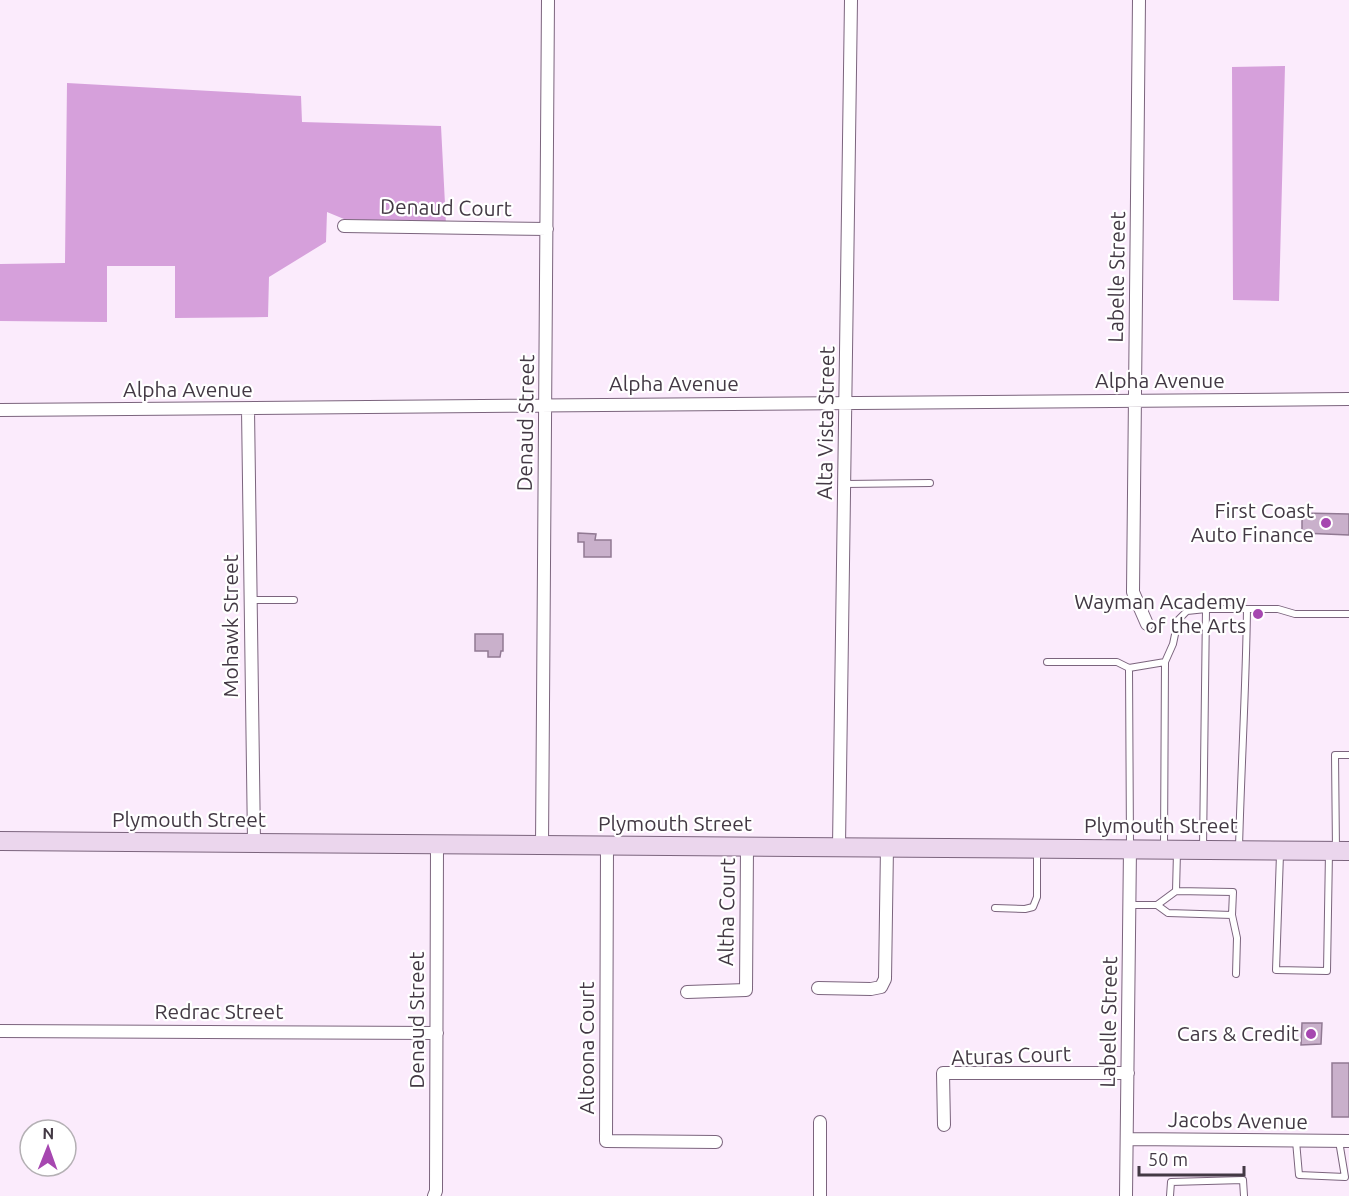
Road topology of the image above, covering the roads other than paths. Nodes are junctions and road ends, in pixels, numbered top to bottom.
1 (548, 0) edge
2 (851, 0) edge
3 (1139, 0) edge
4 (344, 226) dead end
5 (547, 229) junction
6 (1349, 399) edge
7 (1136, 400) junction
8 (846, 403) junction
9 (546, 405) junction
10 (248, 409) junction
11 (0, 410) edge
12 (930, 483) dead end
13 (845, 484) junction
14 (250, 600) junction
15 (294, 600) dead end
16 (1206, 609) junction
17 (1247, 609) junction
18 (1349, 614) edge
19 (1147, 624) dead end
20 (1047, 662) dead end
21 (1165, 662) junction
22 (1129, 668) junction
23 (1349, 755) edge
24 (0, 842) edge
25 (254, 842) junction
26 (437, 845) junction
27 (542, 846) junction
28 (607, 846) junction
29 (839, 846) junction
30 (747, 847) junction
31 (887, 847) junction
32 (1037, 848) junction
33 (1130, 848) junction
34 (1170, 849) junction
35 (1203, 849) junction
36 (1239, 849) junction
37 (1280, 850) junction
38 (1338, 850) edge
39 (1176, 891) junction
40 (1130, 904) junction
41 (1157, 905) junction
42 (995, 908) dead end
43 (1232, 915) junction
44 (1236, 974) dead end
45 (818, 988) dead end
46 (687, 992) dead end
47 (0, 1031) edge
48 (437, 1033) junction
49 (1128, 1073) junction
50 (820, 1122) dead end
51 (944, 1125) dead end
52 (1127, 1139) junction
53 (1296, 1141) junction
54 (1344, 1141) edge
55 (716, 1142) dead end
56 (1347, 1179) edge
57 (434, 1196) edge
58 (820, 1196) edge
59 (1126, 1196) edge
60 (1170, 1196) edge
61 (1244, 1196) edge

1 - 5 street, Denaud Street
2 - 8 street, Alta Vista Street
3 - 7 street, Labelle Street
4 - 5 street, Denaud Court
5 - 9 street, Denaud Street
6 - 7 street, Alpha Avenue
7 - 8 street, Alpha Avenue
7 - 19 street, Labelle Street
8 - 9 street, Alpha Avenue
8 - 13 street, Alta Vista Street
9 - 10 street, Alpha Avenue
9 - 27 street, Denaud Street
10 - 11 street, Alpha Avenue
10 - 14 street, Mohawk Street
12 - 13 lane
13 - 29 street, Alta Vista Street
14 - 15 lane
14 - 25 street, Mohawk Street
16 - 17 lane
16 - 21 lane
16 - 35 lane
17 - 18 lane
17 - 36 lane
20 - 22 lane
21 - 22 lane
21 - 34 lane
22 - 33 lane
23 - 38 lane
24 - 25 street, Plymouth Street
25 - 26 street, Plymouth Street
26 - 27 street, Plymouth Street
26 - 48 street, Denaud Street
27 - 28 street, Plymouth Street
28 - 30 street, Plymouth Street
28 - 55 street, Altoona Court
29 - 30 street, Plymouth Street
29 - 31 street, Plymouth Street
30 - 46 street, Altha Court
31 - 32 street, Plymouth Street
31 - 45 street
32 - 33 street, Plymouth Street
32 - 42 lane
33 - 34 street, Plymouth Street
33 - 40 street, Labelle Street
34 - 35 street, Plymouth Street
34 - 39 lane
35 - 36 street, Plymouth Street
36 - 37 street, Plymouth Street
37 - 38 street, Plymouth Street
37 - 38 lane
39 - 41 lane
39 - 43 lane
40 - 41 lane
40 - 49 street, Labelle Street
41 - 43 lane
43 - 44 lane
47 - 48 street, Redrac Street
48 - 57 street, Denaud Street
49 - 51 street, Aturas Court
49 - 52 street, Labelle Street
50 - 58 street
52 - 53 street, Jacobs Avenue
52 - 59 street, Labelle Street
53 - 54 street, Jacobs Avenue
53 - 56 lane
54 - 56 lane
60 - 61 lane

